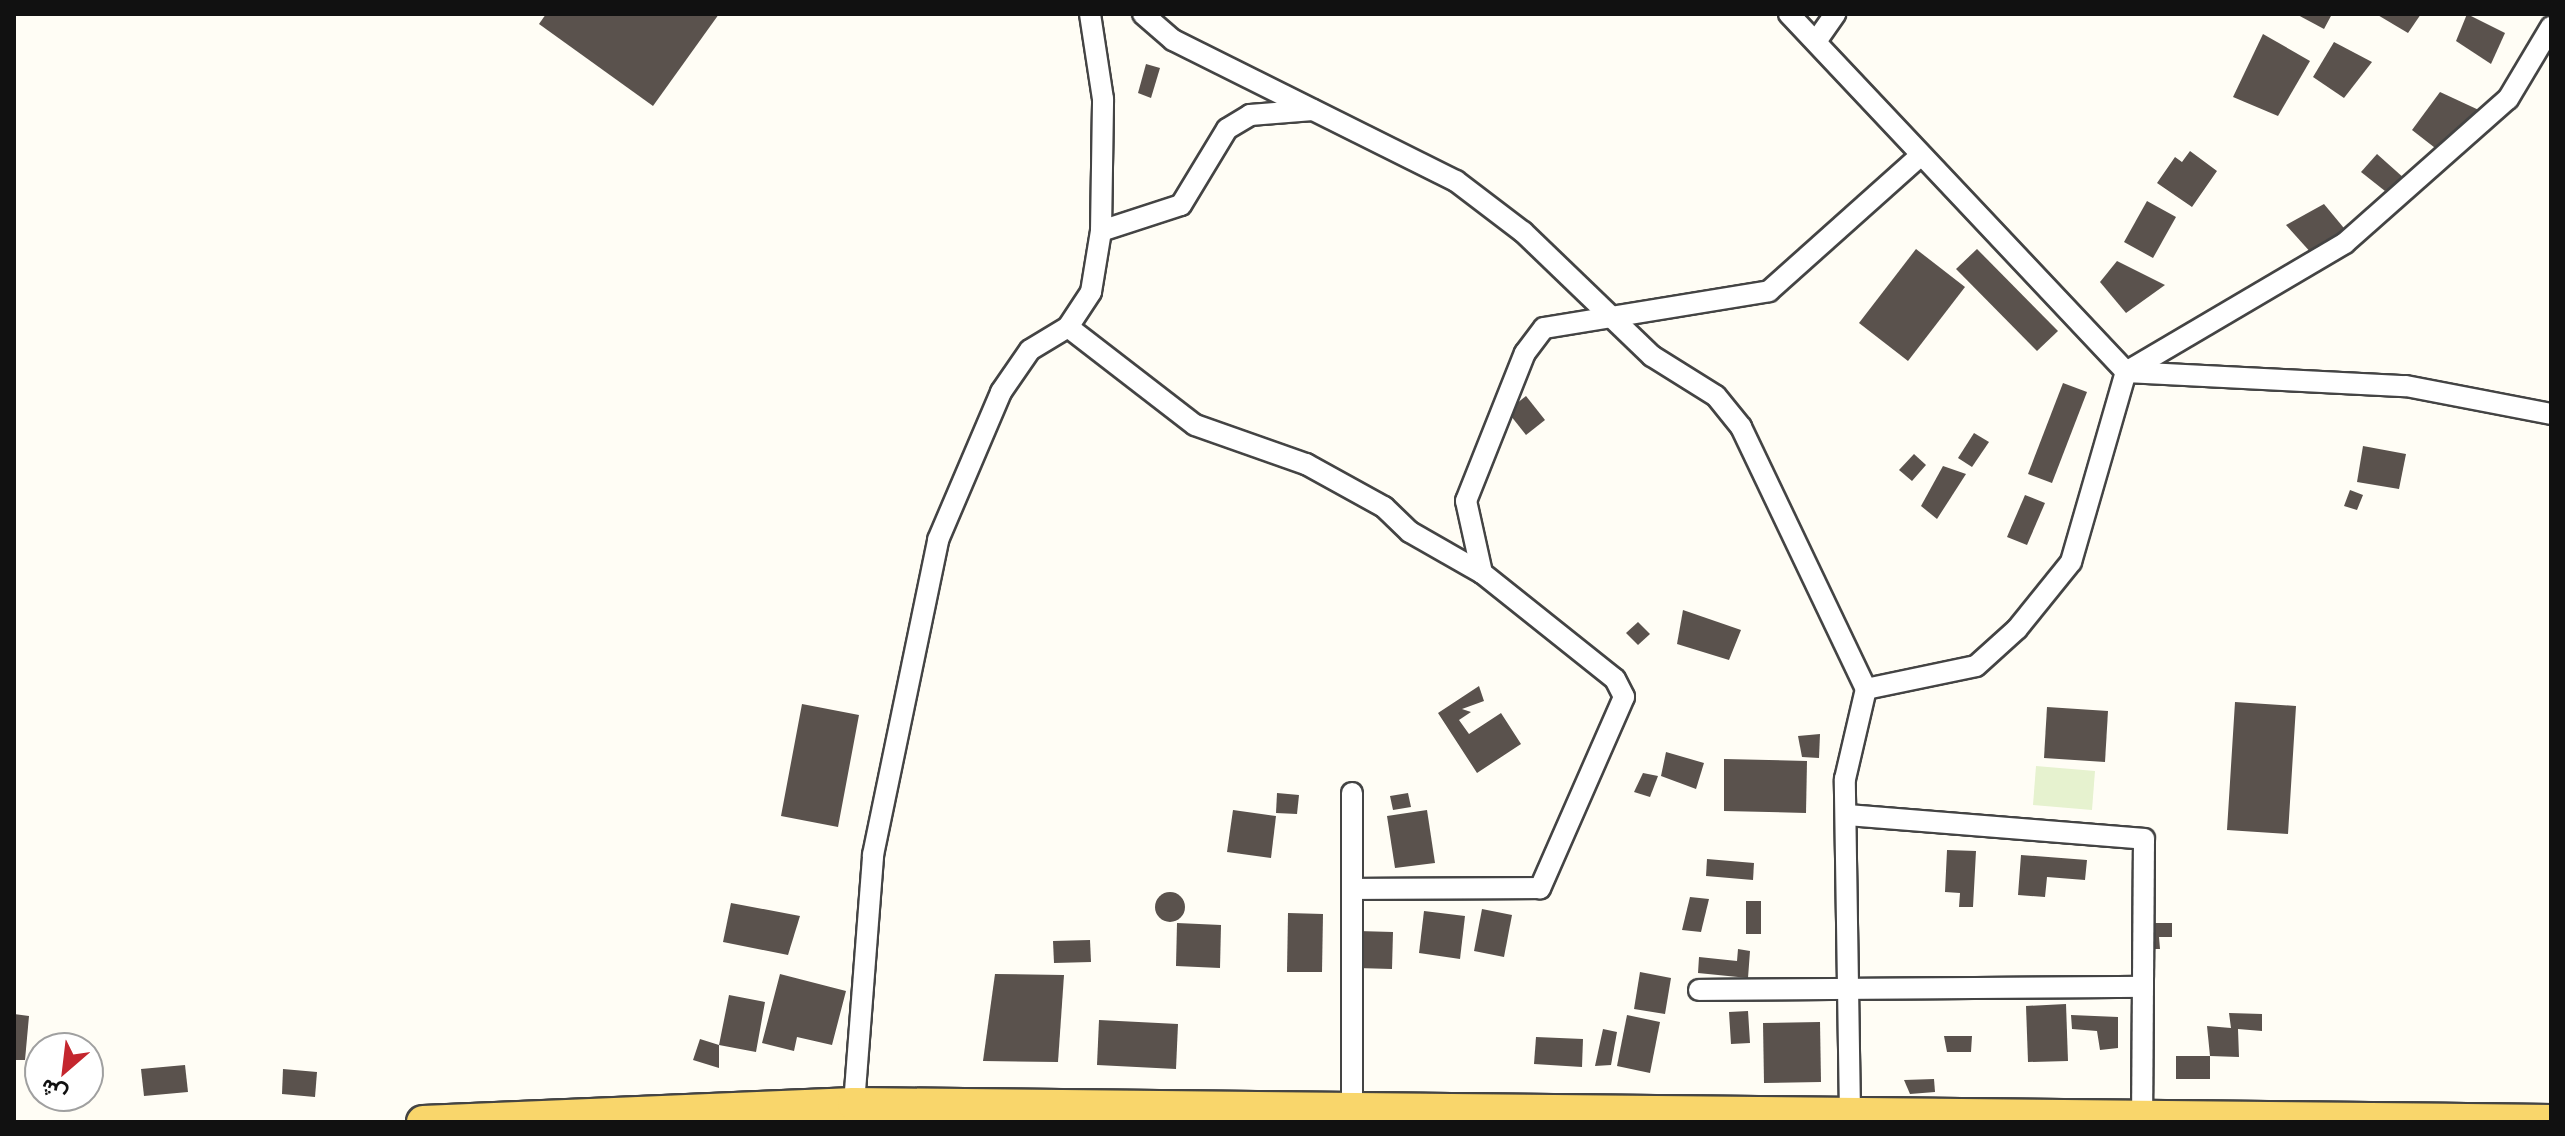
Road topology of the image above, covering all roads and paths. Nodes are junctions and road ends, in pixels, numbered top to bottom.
1 (1090, 14) edge
2 (1143, 14) edge
3 (1789, 14) edge
4 (1835, 14) edge
5 (2551, 27) edge
6 (1817, 40) junction
7 (1313, 110) junction
8 (1921, 155) junction
9 (1101, 231) junction
10 (1604, 314) junction
11 (1068, 327) junction
12 (2126, 372) junction
13 (2551, 414) edge
14 (1482, 573) junction
15 (1866, 689) junction
16 (1352, 793) dead end
17 (1848, 815) junction
18 (1352, 889) junction
19 (2143, 987) junction
20 (1699, 990) dead end
21 (1845, 994) junction
22 (854, 1104) junction
23 (1352, 1105) junction
24 (1850, 1113) junction
25 (1578, 1116) edge
26 (2142, 1117) junction
27 (2198, 1121) edge
28 (2551, 1121) edge
29 (423, 1122) edge

1 - 9 street
2 - 7 street
3 - 6 street
4 - 6 street
5 - 12 street
6 - 8 street
7 - 9 street
7 - 10 street
8 - 10 street
8 - 12 street
9 - 11 street
10 - 14 street
10 - 15 street
11 - 14 street
11 - 22 street
12 - 13 street
12 - 15 street
14 - 18 street
15 - 17 street
16 - 18 street
17 - 19 street
17 - 21 street
18 - 23 street
19 - 21 street
19 - 26 street
20 - 21 street
21 - 24 street
22 - 23 main road
22 - 29 main road
23 - 25 main road
24 - 25 main road
24 - 26 main road
26 - 27 main road
27 - 28 main road

